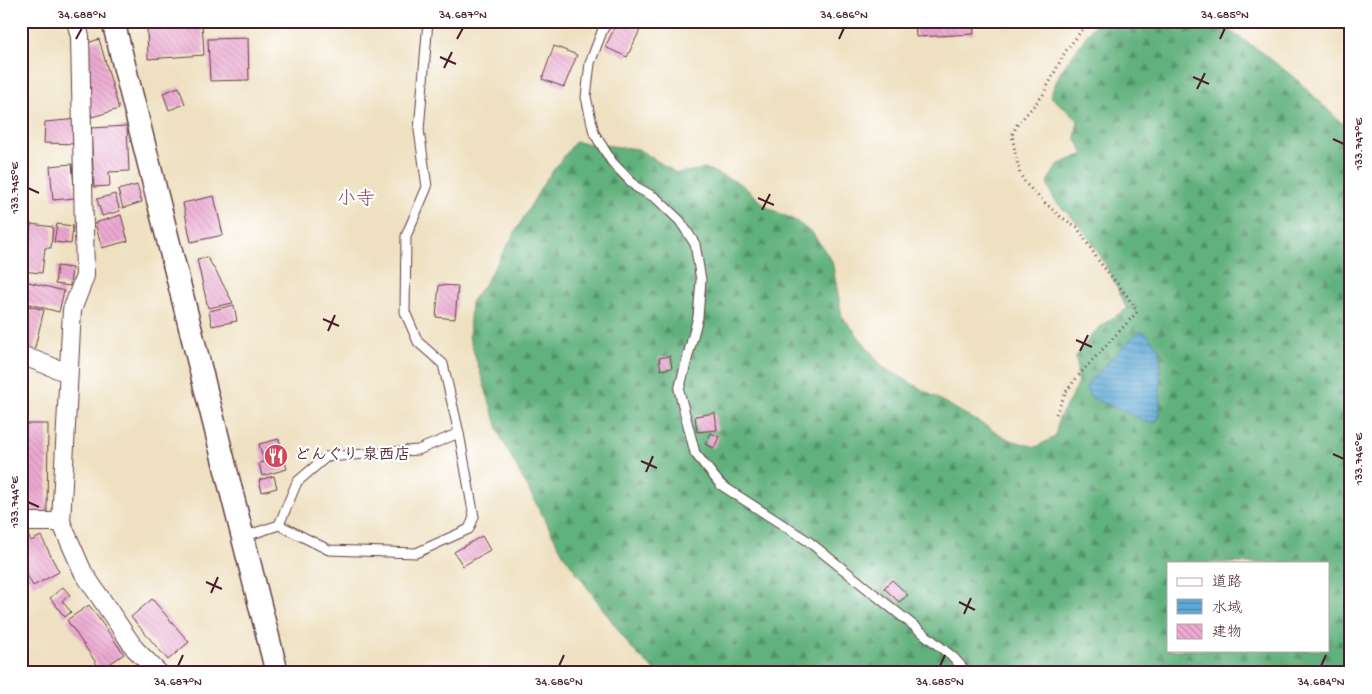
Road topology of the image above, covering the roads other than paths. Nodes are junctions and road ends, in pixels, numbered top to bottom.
1 (76, 21) edge
2 (113, 21) edge
3 (428, 21) edge
4 (608, 21) edge
5 (21, 355) edge
6 (68, 373) junction
7 (458, 433) junction
8 (21, 522) edge
9 (61, 522) junction
10 (280, 525) junction
11 (243, 537) junction
12 (159, 673) edge
13 (277, 673) edge
14 (967, 673) edge

1 - 6 street
2 - 11 street
3 - 7 lane
4 - 14 lane
5 - 6 street
6 - 9 street
7 - 10 lane
7 - 10 lane
8 - 9 street
9 - 12 street
10 - 11 lane
11 - 13 street

